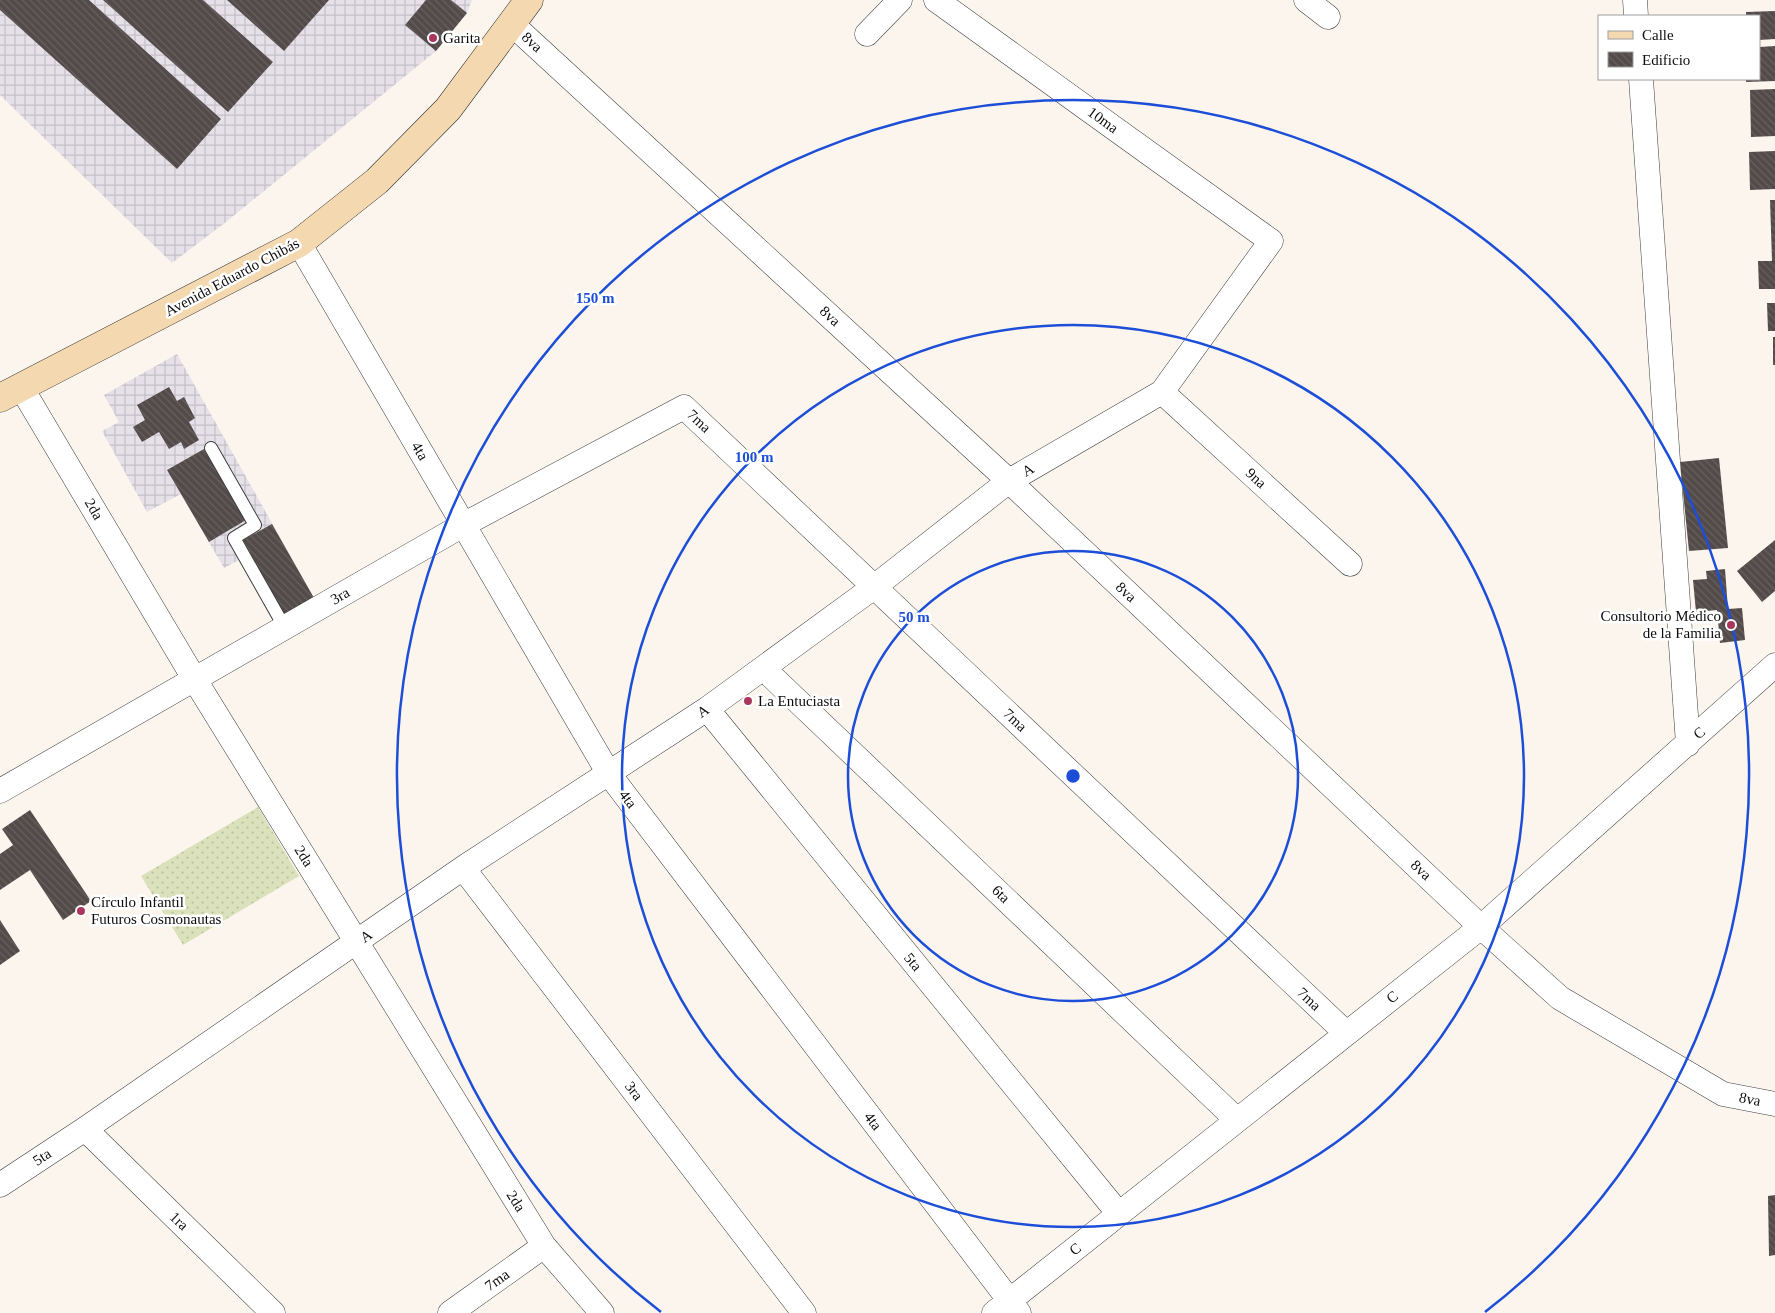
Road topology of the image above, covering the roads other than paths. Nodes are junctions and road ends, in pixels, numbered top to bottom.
1 (529, 0) edge
2 (900, 0) edge
3 (936, 0) edge
4 (1306, 0) edge
5 (1635, 0) edge
6 (1636, 15) edge
7 (1328, 17) dead end
8 (512, 24) junction
9 (867, 34) dead end
10 (1641, 80) edge
11 (1271, 241) joint
12 (299, 243) junction
13 (1162, 392) junction
14 (11, 393) edge
15 (684, 407) joint
16 (211, 448) dead end
17 (1009, 481) junction
18 (463, 525) junction
19 (1350, 564) dead end
20 (874, 587) junction
21 (285, 628) junction
22 (1775, 665) edge
23 (764, 669) junction
24 (195, 680) junction
25 (707, 709) junction
26 (1688, 744) junction
27 (609, 774) junction
28 (0, 791) edge
29 (463, 868) junction
30 (1481, 927) junction
31 (357, 942) junction
32 (1346, 1034) junction
33 (1775, 1104) edge
34 (1237, 1120) junction
35 (85, 1129) junction
36 (0, 1185) edge
37 (1119, 1214) junction
38 (544, 1246) junction
39 (1008, 1309) edge
40 (273, 1313) edge
41 (450, 1313) edge
42 (602, 1313) edge
43 (804, 1313) edge

1 - 8 main road, Avenida Eduardo Chibás
2 - 9 street
3 - 11 street, 10ma
4 - 7 street
5 - 6 street
8 - 12 main road, Avenida Eduardo Chibás
8 - 17 street, 8va
10 - 26 street
11 - 13 street, A
12 - 14 main road, Avenida Eduardo Chibás
12 - 18 street, 4ta
13 - 17 street, A
13 - 19 street, 9na
14 - 24 street, 2da
15 - 18 street, 3ra
15 - 20 street, 7ma
16 - 21 lane
17 - 20 street, A
17 - 30 street, 8va
18 - 21 street, 3ra
18 - 27 street, 4ta
20 - 23 street, A
20 - 32 street, 7ma
21 - 24 street, 3ra
22 - 26 street, C
23 - 25 street, A
23 - 34 street, 6ta
24 - 28 street, 3ra
24 - 31 street, 2da
25 - 27 street, A
25 - 37 street, 5ta
26 - 30 street, C
27 - 29 street, A
27 - 39 street, 4ta
29 - 31 street, A
29 - 43 street, 3ra
30 - 32 street, C
30 - 33 street, 8va
31 - 35 street, A
31 - 38 street, 2da
32 - 34 street, C
34 - 37 street, C
35 - 36 street, 5ta
35 - 40 street, 1ra
37 - 39 street, C
38 - 41 street, 7ma
38 - 42 street, 2da

